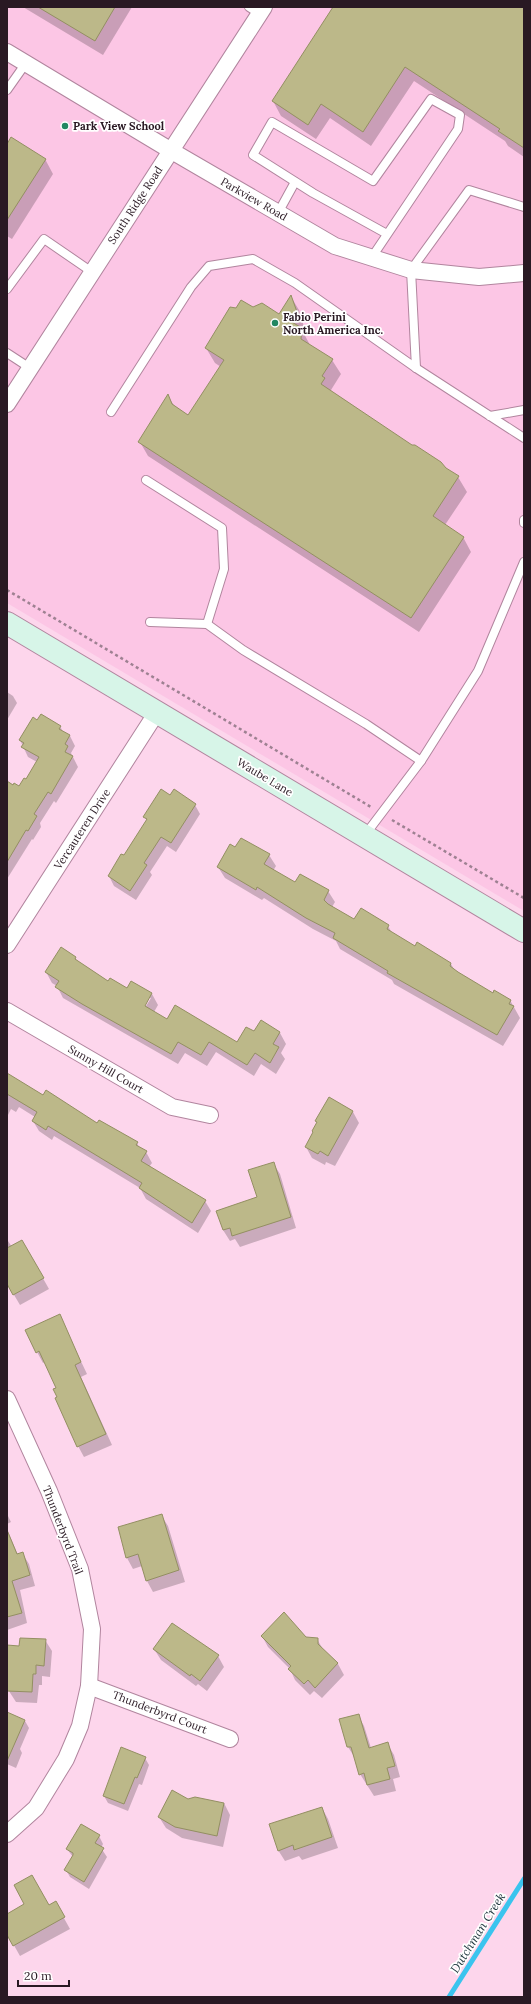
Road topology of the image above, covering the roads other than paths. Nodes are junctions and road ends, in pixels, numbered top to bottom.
1 (258, 9) edge
2 (7, 52) edge
3 (26, 63) junction
4 (7, 90) edge
5 (170, 150) junction
6 (295, 182) junction
7 (524, 207) edge
8 (278, 213) junction
9 (387, 234) junction
10 (372, 258) junction
11 (411, 270) junction
12 (92, 272) junction
13 (524, 272) edge
14 (7, 289) edge
15 (7, 353) edge
16 (30, 368) junction
17 (416, 368) junction
18 (7, 404) edge
19 (524, 410) edge
20 (111, 412) dead end
21 (490, 416) junction
22 (524, 438) edge
23 (146, 480) dead end
24 (524, 520) edge
25 (524, 523) edge
26 (524, 562) edge
27 (150, 622) dead end
28 (7, 623) edge
29 (207, 624) junction
30 (157, 712) junction
31 (421, 762) junction
32 (364, 836) junction
33 (524, 931) edge
34 (7, 945) edge
35 (7, 1011) edge
36 (210, 1115) dead end
37 (7, 1399) edge
38 (89, 1686) junction
39 (230, 1739) dead end
40 (7, 1834) edge

1 - 5 street, South Ridge Road
2 - 3 street, Parkview Road
3 - 4 lane
3 - 5 street, Parkview Road
5 - 8 street, Parkview Road
5 - 12 street, South Ridge Road
6 - 8 lane
6 - 9 lane
6 - 9 lane
7 - 11 lane
8 - 10 street, Parkview Road
9 - 10 lane
10 - 11 street, Parkview Road
11 - 13 street, Parkview Road
11 - 17 lane
12 - 14 lane
12 - 16 street, South Ridge Road
15 - 16 lane
16 - 18 street, South Ridge Road
17 - 20 lane
17 - 21 lane
19 - 21 lane
21 - 22 lane
23 - 29 lane
24 - 25 lane
26 - 31 lane
27 - 29 lane
28 - 30 main road, Waube Lane
29 - 31 lane
30 - 32 main road, Waube Lane
30 - 34 street, Vercauteren Drive
31 - 32 lane
32 - 33 main road, Waube Lane
35 - 36 street, Sunny Hill Court
37 - 38 street, Thunderbyrd Trail
38 - 39 street, Thunderbyrd Court
38 - 40 street, Thunderbyrd Trail

